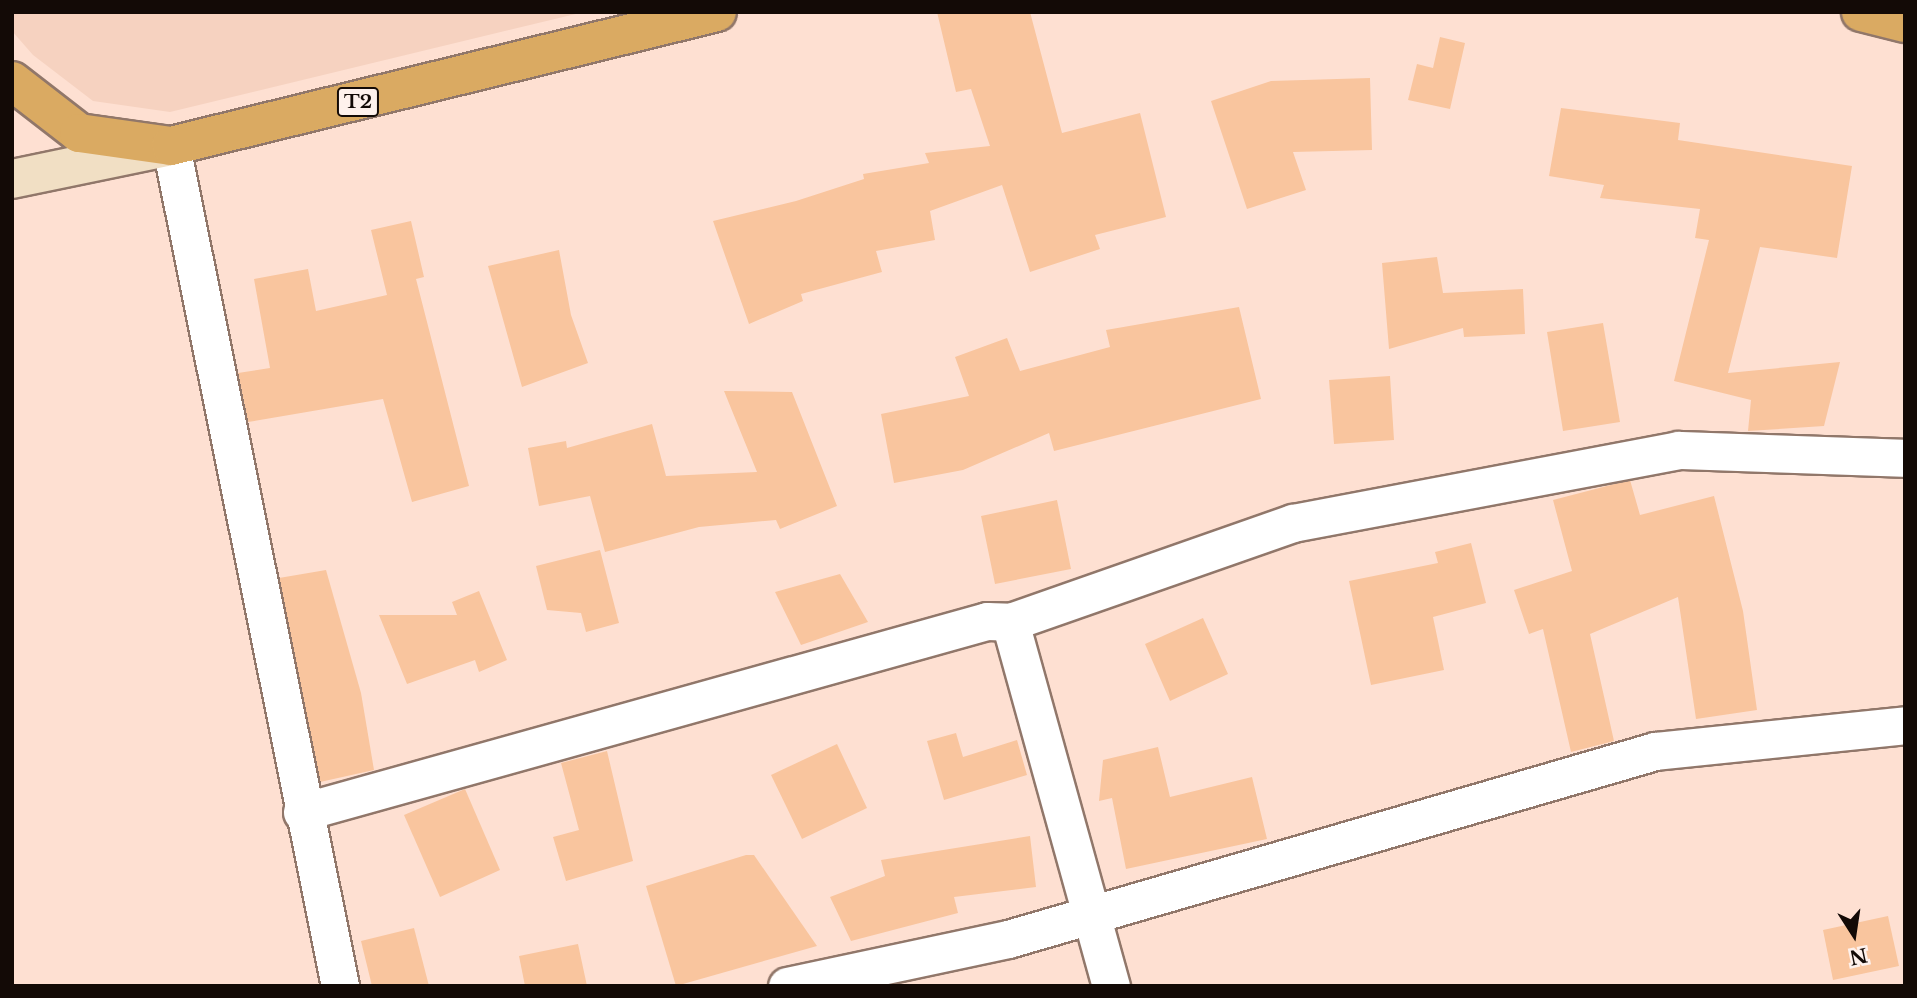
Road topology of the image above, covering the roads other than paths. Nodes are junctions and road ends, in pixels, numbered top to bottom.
1 (717, 12) edge
2 (1861, 12) edge
3 (1905, 23) edge
4 (12, 81) edge
5 (171, 146) junction
6 (12, 179) edge
7 (1905, 458) edge
8 (1010, 622) junction
9 (1905, 724) edge
10 (302, 812) junction
11 (1090, 915) junction
12 (340, 986) edge
13 (787, 986) edge
14 (1111, 986) edge

1 - 5 highway, T2
2 - 3 highway
4 - 5 highway, T2
5 - 6 main road
5 - 10 street
7 - 8 street
8 - 10 street
8 - 11 street
9 - 11 street
10 - 12 street
11 - 13 street
11 - 14 street

